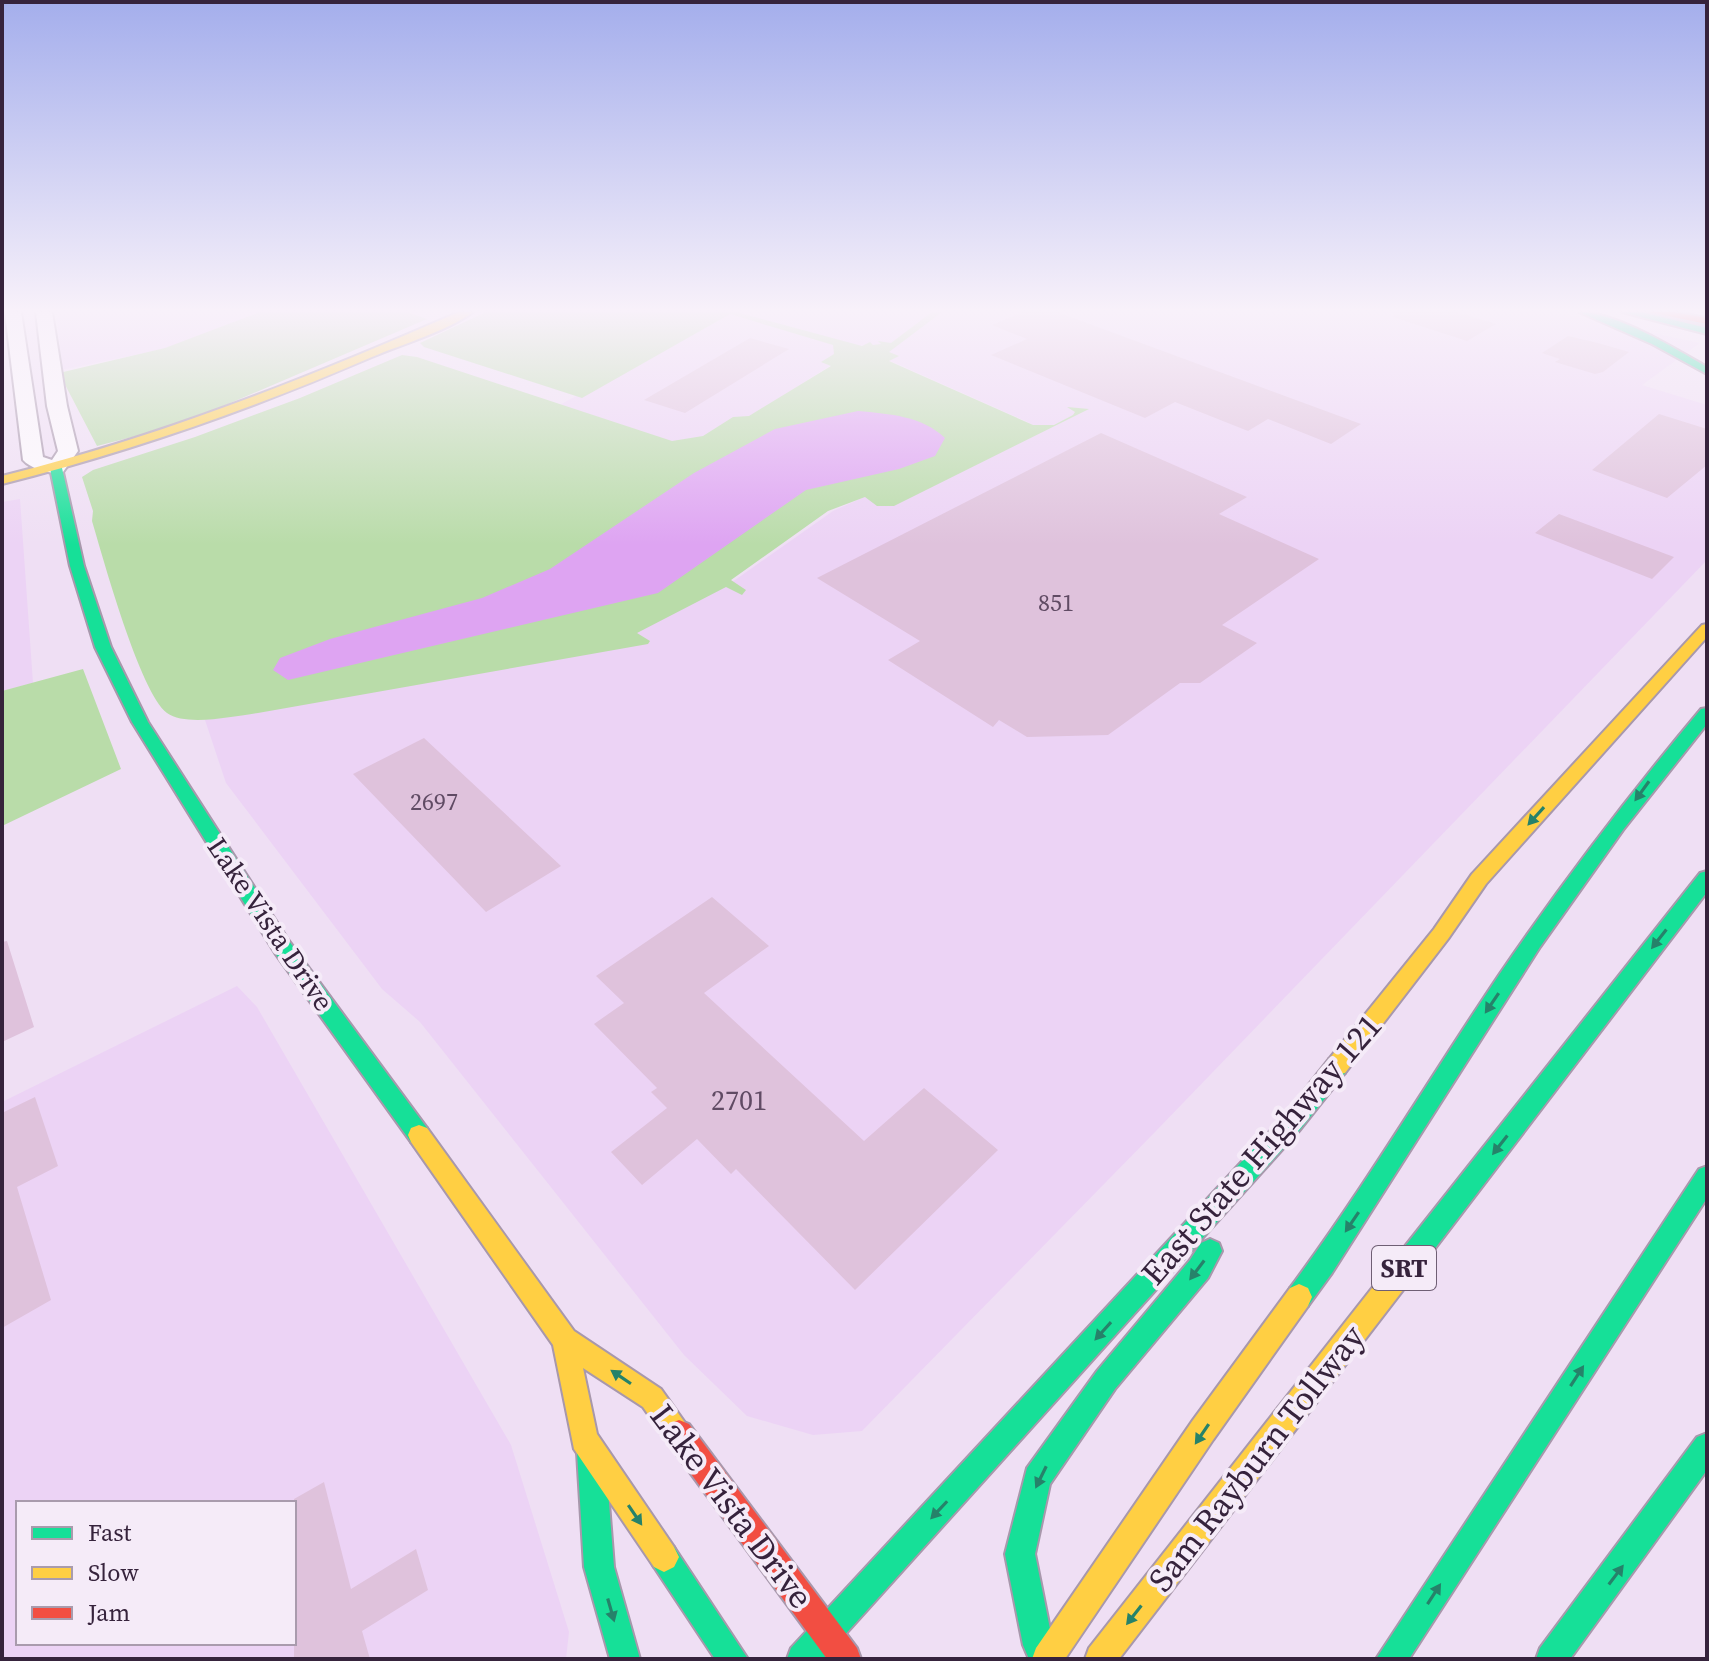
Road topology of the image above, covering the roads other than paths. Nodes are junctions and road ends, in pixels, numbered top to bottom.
1 (23, 390) edge
2 (55, 390) edge
3 (289, 390) edge
4 (56, 468) junction
5 (2, 480) edge
6 (1707, 628) edge
7 (1707, 713) edge
8 (1707, 878) edge
9 (1283, 1133) junction
10 (1707, 1177) edge
11 (1233, 1215) dead end
12 (1216, 1242) dead end
13 (565, 1340) junction
14 (1707, 1447) edge
15 (591, 1450) junction
16 (827, 1632) junction
17 (625, 1659) edge
18 (733, 1659) edge
19 (802, 1659) edge
20 (846, 1659) edge
21 (1046, 1659) edge
22 (1100, 1659) edge
23 (1391, 1659) edge
24 (1551, 1659) edge

1 - 4 street
2 - 4 street, Lake Vista Drive
3 - 4 main road
4 - 5 main road
4 - 13 main road, Lake Vista Drive
6 -> 9 main road, East State Highway 121
7 -> 21 main road
8 -> 22 main road, Sam Rayburn Tollway / SRT
9 - 11 main road
9 -> 16 main road, East State Highway 121
23 -> 10 main road
12 -> 21 main road
13 - 15 main road, Lake Vista Drive
16 -> 13 main road, Lake Vista Drive
24 -> 14 main road
15 -> 17 main road
15 -> 18 main road, Lake Vista Drive
16 - 19 main road, East State Highway 121
16 - 20 main road, Lake Vista Drive

